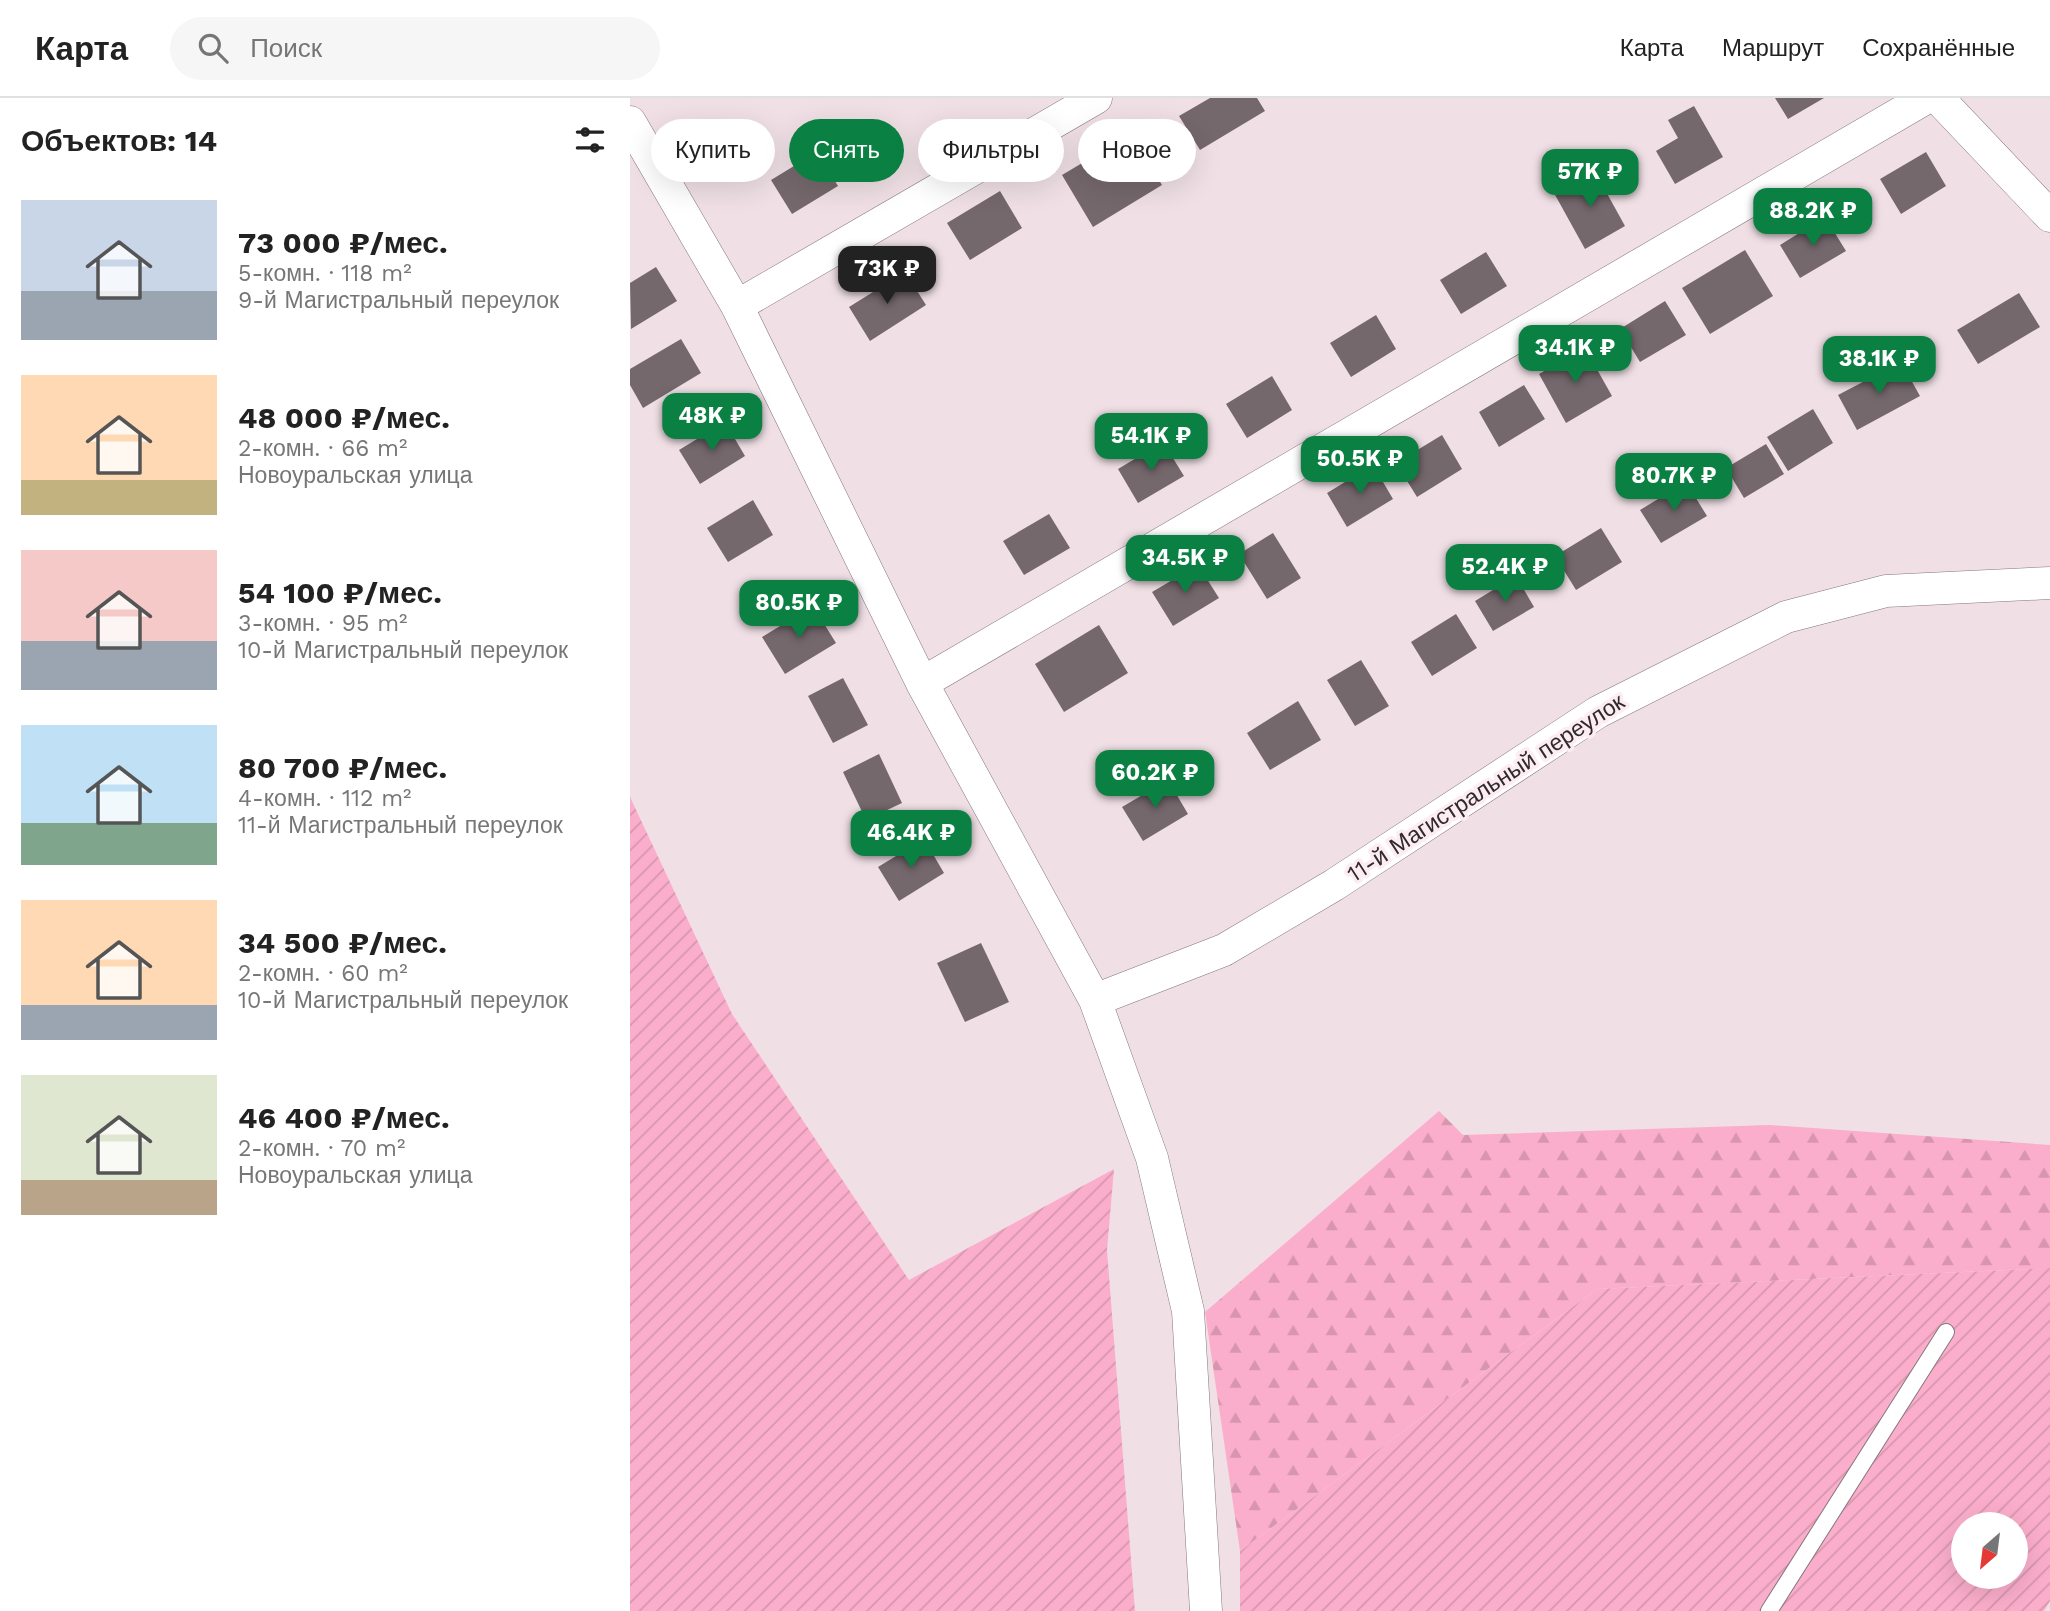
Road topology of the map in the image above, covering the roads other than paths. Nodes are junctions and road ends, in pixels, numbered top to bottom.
1 (1096, 98) edge
2 (1926, 98) edge
3 (1938, 98) edge
4 (630, 122) edge
5 (2050, 216) edge
6 (737, 306) junction
7 (2050, 583) edge
8 (922, 683) junction
9 (1096, 999) junction
10 (1946, 1332) dead end
11 (1206, 1611) edge
12 (1769, 1611) edge

1 - 6 street
2 - 8 street
3 - 5 street
4 - 6 street
6 - 8 street
7 - 9 street, 11-й Магистральный переулок
8 - 9 street
9 - 11 street
10 - 12 lane

